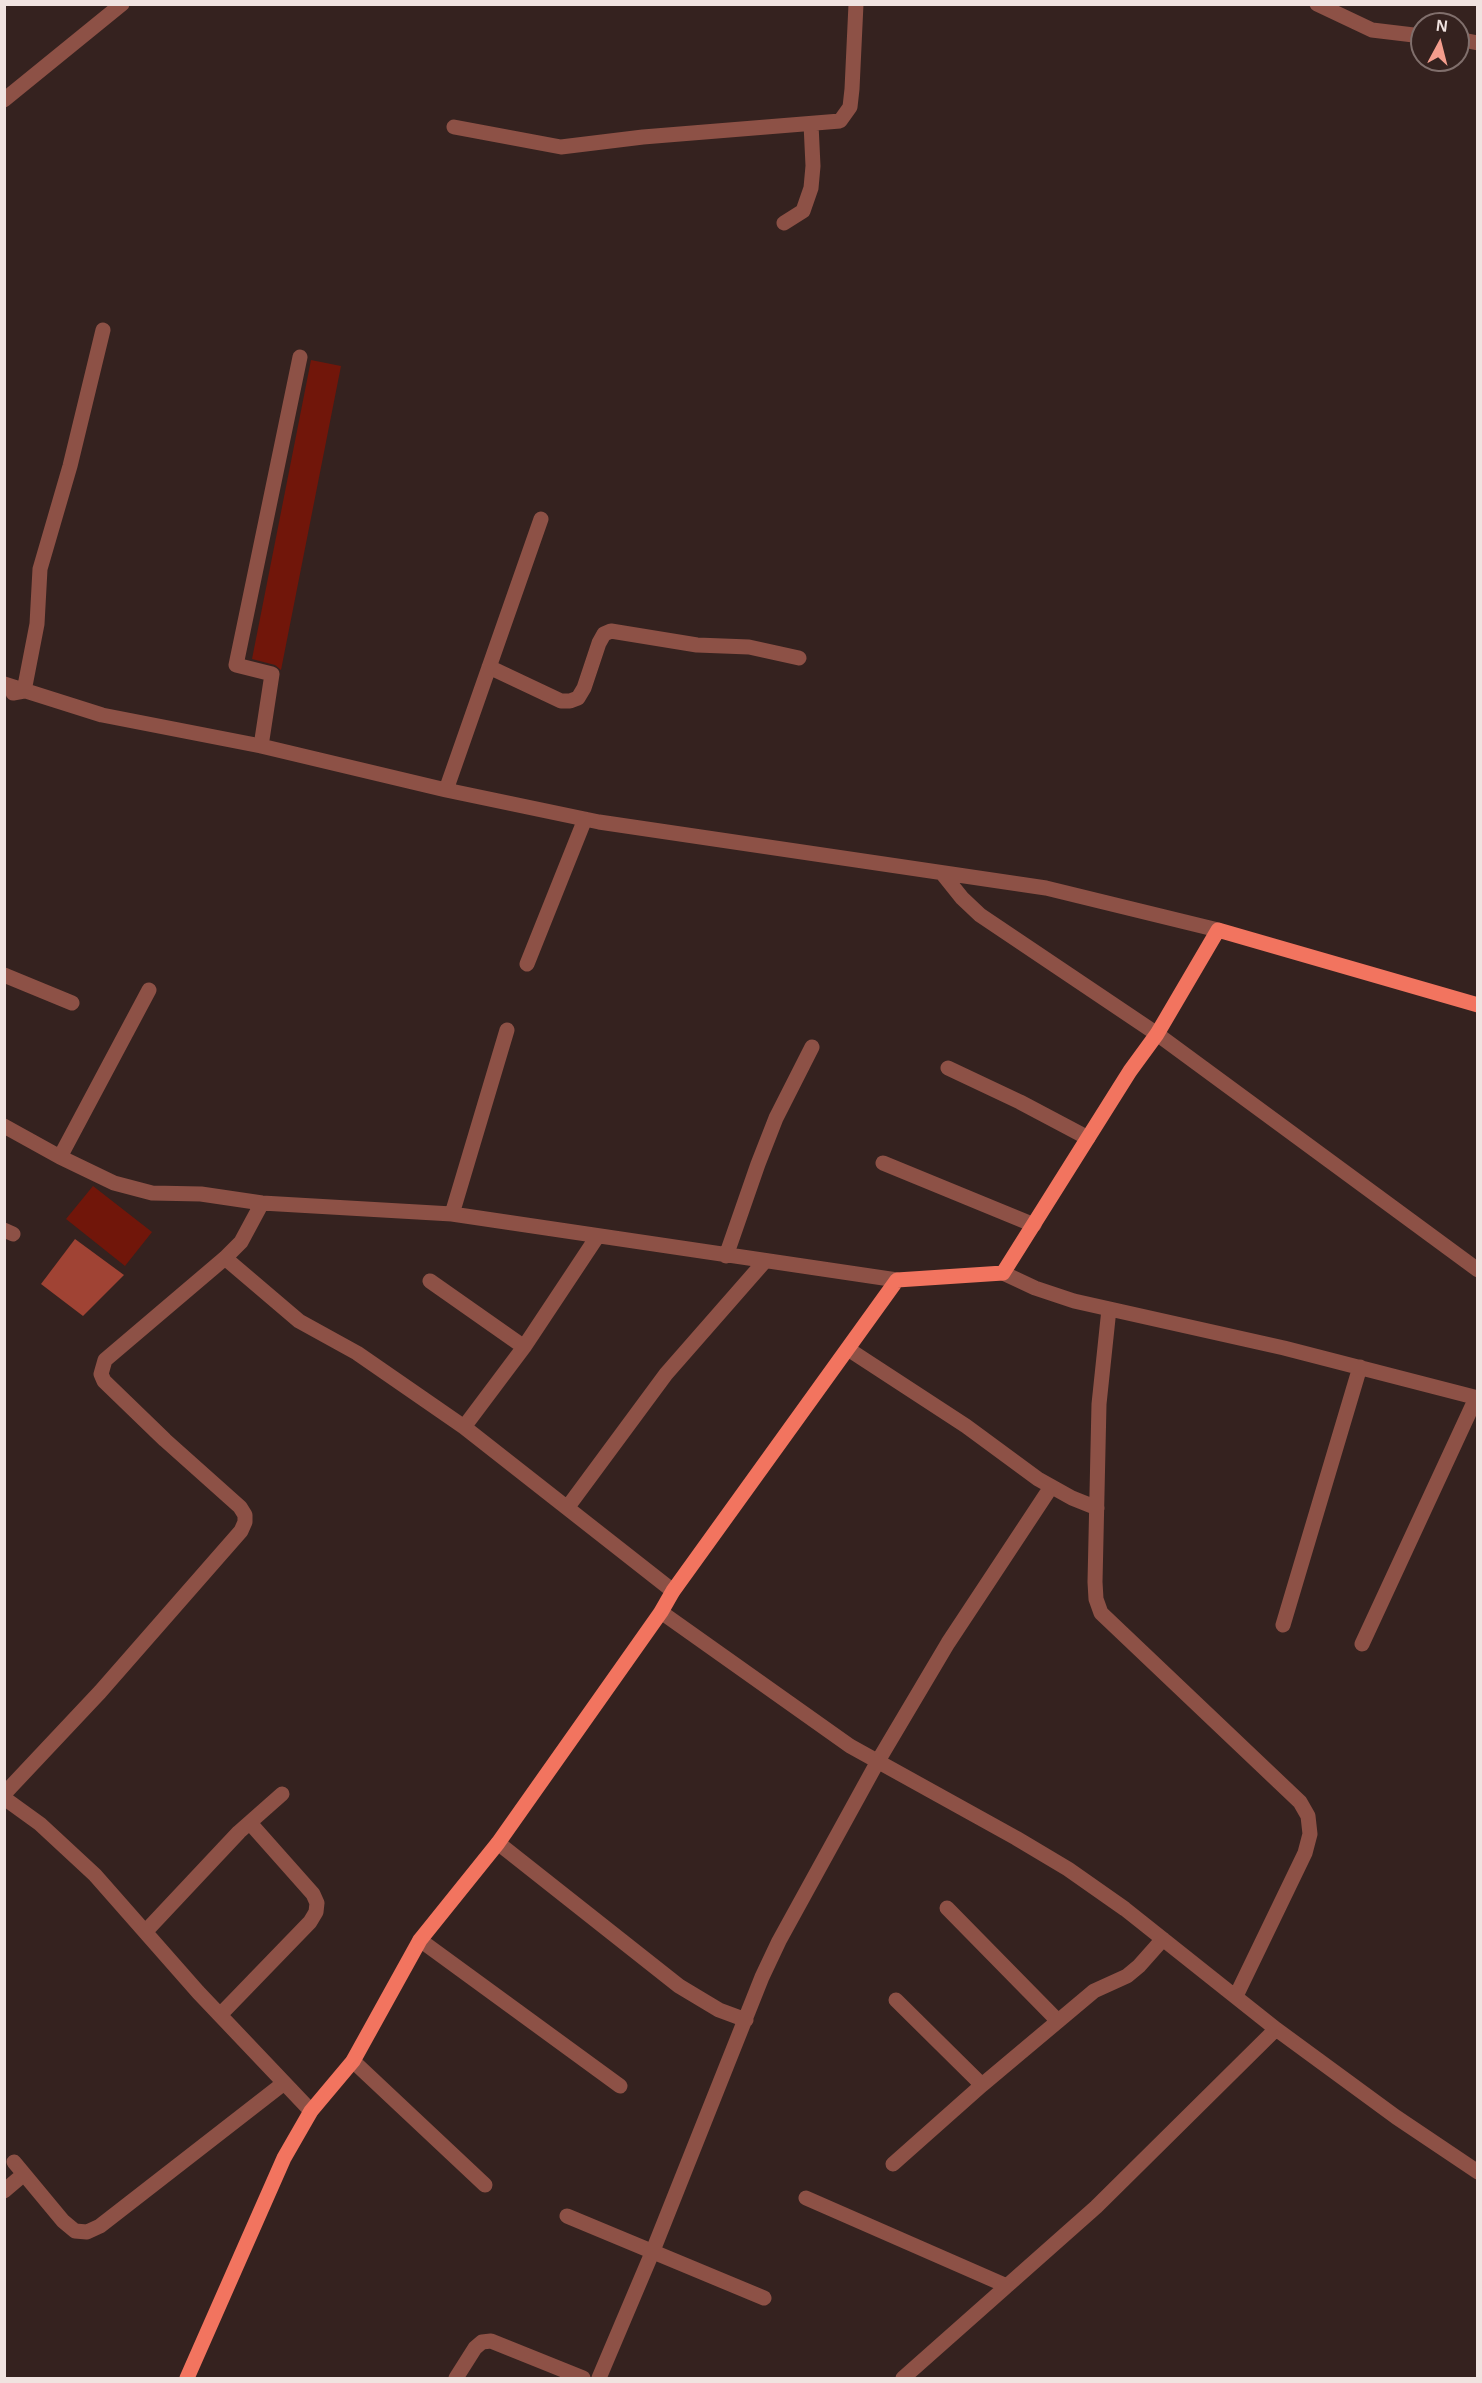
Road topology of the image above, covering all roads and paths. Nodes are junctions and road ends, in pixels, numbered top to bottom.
1 (122, 4) edge
2 (856, 4) edge
3 (1317, 4) edge
4 (1410, 35) edge
5 (4, 100) edge
6 (811, 124) junction
7 (454, 127) dead end
8 (784, 223) dead end
9 (103, 330) dead end
10 (300, 357) dead end
11 (541, 519) dead end
12 (799, 658) dead end
13 (489, 667) junction
14 (4, 684) edge
15 (24, 691) junction
16 (4, 694) edge
17 (261, 746) junction
18 (446, 790) junction
19 (585, 819) junction
20 (942, 873) junction
21 (1218, 930) junction
22 (527, 964) dead end
23 (4, 975) edge
24 (149, 990) dead end
25 (72, 1003) dead end
26 (1478, 1005) edge
27 (507, 1030) dead end
28 (1157, 1034) junction
29 (812, 1047) dead end
30 (948, 1068) dead end
31 (4, 1126) edge
32 (1088, 1138) junction
33 (60, 1157) junction
34 (883, 1164) dead end
35 (262, 1203) junction
36 (452, 1214) junction
37 (1034, 1226) junction
38 (597, 1237) junction
39 (726, 1256) junction
40 (225, 1258) junction
41 (765, 1261) junction
42 (1478, 1270) edge
43 (1004, 1273) junction
44 (897, 1280) junction
45 (430, 1281) dead end
46 (1109, 1309) junction
47 (524, 1347) junction
48 (848, 1349) junction
49 (1360, 1367) junction
50 (1477, 1398) edge
51 (464, 1427) junction
52 (1051, 1487) junction
53 (567, 1508) junction
54 (1097, 1508) junction
55 (673, 1591) junction
56 (661, 1612) junction
57 (1283, 1625) dead end
58 (1362, 1644) dead end
59 (878, 1761) junction
60 (282, 1794) dead end
61 (4, 1796) edge
62 (250, 1823) junction
63 (498, 1842) junction
64 (947, 1908) dead end
65 (146, 1931) junction
66 (1163, 1939) junction
67 (420, 1940) junction
68 (1236, 1996) junction
69 (896, 2000) dead end
70 (220, 2015) junction
71 (746, 2020) junction
72 (1058, 2021) junction
73 (1276, 2028) junction
74 (353, 2061) junction
75 (284, 2083) junction
76 (982, 2085) junction
77 (620, 2086) dead end
78 (311, 2111) junction
79 (14, 2162) dead end
80 (893, 2164) dead end
81 (1478, 2172) edge
82 (24, 2175) junction
83 (485, 2185) dead end
84 (4, 2192) edge
85 (806, 2198) dead end
86 (567, 2216) dead end
87 (652, 2253) junction
88 (1007, 2286) junction
89 (764, 2298) dead end
90 (187, 2379) edge
91 (456, 2379) edge
92 (583, 2379) edge
93 (599, 2379) edge
94 (903, 2379) edge

1 - 5 street
2 - 6 street
3 - 4 street
6 - 7 street
6 - 8 street
9 - 15 street
10 - 17 street
11 - 13 street
12 - 13 street
13 - 18 street
14 - 15 street
15 - 16 street
15 - 17 street
17 - 18 street
18 - 19 street
19 - 20 street
19 - 22 street
20 - 21 street
20 - 28 street
21 - 26 main road
21 - 28 main road
23 - 25 street
24 - 33 street
27 - 36 street
28 - 32 main road
28 - 42 street
29 - 39 street
30 - 32 street
31 - 33 street
32 - 37 main road
33 - 35 street
34 - 37 street
35 - 36 street
35 - 40 street
36 - 38 street
37 - 43 main road
38 - 39 street
38 - 47 street
39 - 41 street
40 - 51 street
40 - 61 street
41 - 44 street
41 - 53 street
43 - 44 main road
43 - 46 street
44 - 48 main road
45 - 47 street
46 - 49 street
46 - 54 street
47 - 51 street
48 - 52 street
48 - 55 main road
49 - 50 street
49 - 57 street
50 - 58 street
51 - 53 street
52 - 54 street
52 - 59 street
53 - 55 street
54 - 68 street
55 - 56 main road
56 - 59 street
56 - 63 main road
59 - 66 street
59 - 71 street
60 - 62 street
61 - 65 street
62 - 65 street
62 - 70 street
63 - 67 main road
63 - 71 street
64 - 72 street
65 - 70 street
66 - 68 street
66 - 72 street
67 - 74 main road
67 - 77 street
68 - 73 street
69 - 76 street
70 - 75 street
71 - 87 street
72 - 76 street
73 - 81 street
73 - 88 street
74 - 78 main road
74 - 83 street
75 - 78 street
75 - 82 street
76 - 80 street
78 - 90 main road
79 - 82 street
82 - 84 street
85 - 88 street
86 - 87 street
87 - 89 street
87 - 93 street
88 - 94 street
91 - 92 street

